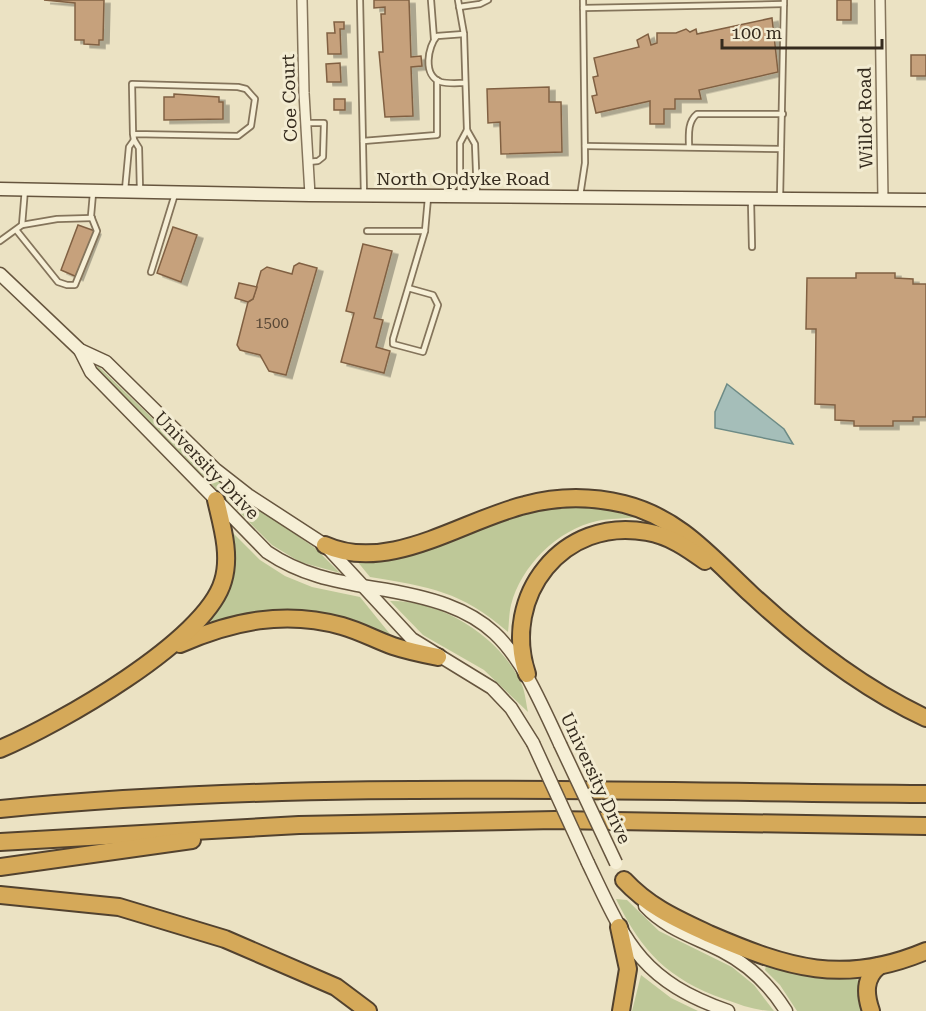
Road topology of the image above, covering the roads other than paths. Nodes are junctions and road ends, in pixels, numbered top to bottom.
1 (302, 0) edge
2 (360, 0) edge
3 (431, 0) edge
4 (458, 0) edge
5 (488, 0) edge
6 (583, 0) edge
7 (880, 0) edge
8 (784, 2) edge
9 (459, 7) junction
10 (583, 8) junction
11 (464, 34) junction
12 (434, 39) junction
13 (437, 80) junction
14 (465, 83) junction
15 (783, 114) junction
16 (306, 123) junction
17 (467, 130) junction
18 (134, 137) junction
19 (363, 141) junction
20 (585, 146) junction
21 (689, 147) junction
22 (781, 149) junction
23 (308, 162) junction
24 (0, 189) edge
25 (25, 189) junction
26 (125, 190) junction
27 (140, 190) junction
28 (93, 191) junction
29 (176, 191) junction
30 (310, 195) junction
31 (364, 195) junction
32 (428, 196) junction
33 (460, 196) junction
34 (477, 196) junction
35 (580, 196) junction
36 (751, 198) junction
37 (780, 198) junction
38 (883, 199) junction
39 (926, 200) edge
40 (93, 218) junction
41 (22, 225) junction
42 (17, 231) junction
43 (367, 231) dead end
44 (425, 231) junction
45 (0, 241) edge
46 (752, 247) dead end
47 (151, 272) dead end
48 (0, 274) edge
49 (408, 288) junction
50 (80, 350) junction
51 (216, 500) junction
52 (325, 545) junction
53 (363, 586) junction
54 (752, 594) junction
55 (162, 652) junction
56 (438, 657) junction
57 (527, 674) junction
58 (926, 718) edge
59 (0, 749) edge
60 (926, 794) edge
61 (0, 809) edge
62 (300, 825) junction
63 (926, 826) edge
64 (0, 842) edge
65 (0, 867) edge
66 (624, 880) junction
67 (0, 895) edge
68 (619, 927) junction
69 (926, 951) edge
70 (879, 966) junction
71 (368, 1011) edge
72 (621, 1011) edge
73 (728, 1011) edge
74 (786, 1011) edge
75 (871, 1011) edge

1 - 16 street, Coe Court
2 - 19 lane
3 - 12 lane
4 - 9 lane
5 - 9 lane
6 - 10 lane
7 - 38 street, Willot Road
8 - 10 lane
8 - 15 lane
9 - 11 lane
10 - 20 lane
11 - 12 lane
11 - 14 lane
12 - 13 lane
13 - 14 lane
13 - 19 lane
14 - 17 lane
15 - 21 lane
15 - 22 lane
16 - 23 street, Coe Court
16 - 23 lane
17 - 33 lane
17 - 34 lane
18 - 18 lane
18 - 26 lane
18 - 27 lane
19 - 31 lane
20 - 21 lane
20 - 35 lane
21 - 22 lane
22 - 37 lane
23 - 30 street, Coe Court
24 - 25 main road, North Opdyke Road
25 - 28 main road, North Opdyke Road
25 - 41 lane
26 - 27 main road, North Opdyke Road
26 - 28 main road, North Opdyke Road
27 - 29 main road, North Opdyke Road
28 - 40 lane
29 - 30 main road, North Opdyke Road
29 - 47 lane
30 - 31 main road, North Opdyke Road
31 - 32 main road, North Opdyke Road
32 - 33 main road, North Opdyke Road
32 - 44 lane
33 - 34 main road, North Opdyke Road
34 - 35 main road, North Opdyke Road
35 - 36 main road, North Opdyke Road
36 - 37 main road, North Opdyke Road
36 - 46 lane
37 - 38 main road, North Opdyke Road
38 - 39 main road, North Opdyke Road
40 - 41 lane
40 - 42 lane
41 - 42 lane
42 - 45 lane
43 - 44 lane
44 - 49 lane
48 - 50 main road, University Drive
49 - 49 lane
50 - 51 main road, University Drive
50 - 52 main road, University Drive
51 - 53 main road, University Drive
51 - 55 highway
52 - 53 main road, University Drive
52 - 54 highway
53 - 56 main road, University Drive
53 - 57 main road, University Drive
54 - 57 highway
54 - 58 highway
55 - 56 highway
55 - 59 highway
56 - 68 main road, University Drive, bridge
57 - 66 main road, University Drive, bridge
60 - 61 highway
62 - 63 highway
62 - 64 highway
62 - 65 highway
66 - 70 highway
66 - 74 main road, University Drive
67 - 71 highway
68 - 72 highway
68 - 73 main road, University Drive
69 - 70 highway
70 - 75 highway

